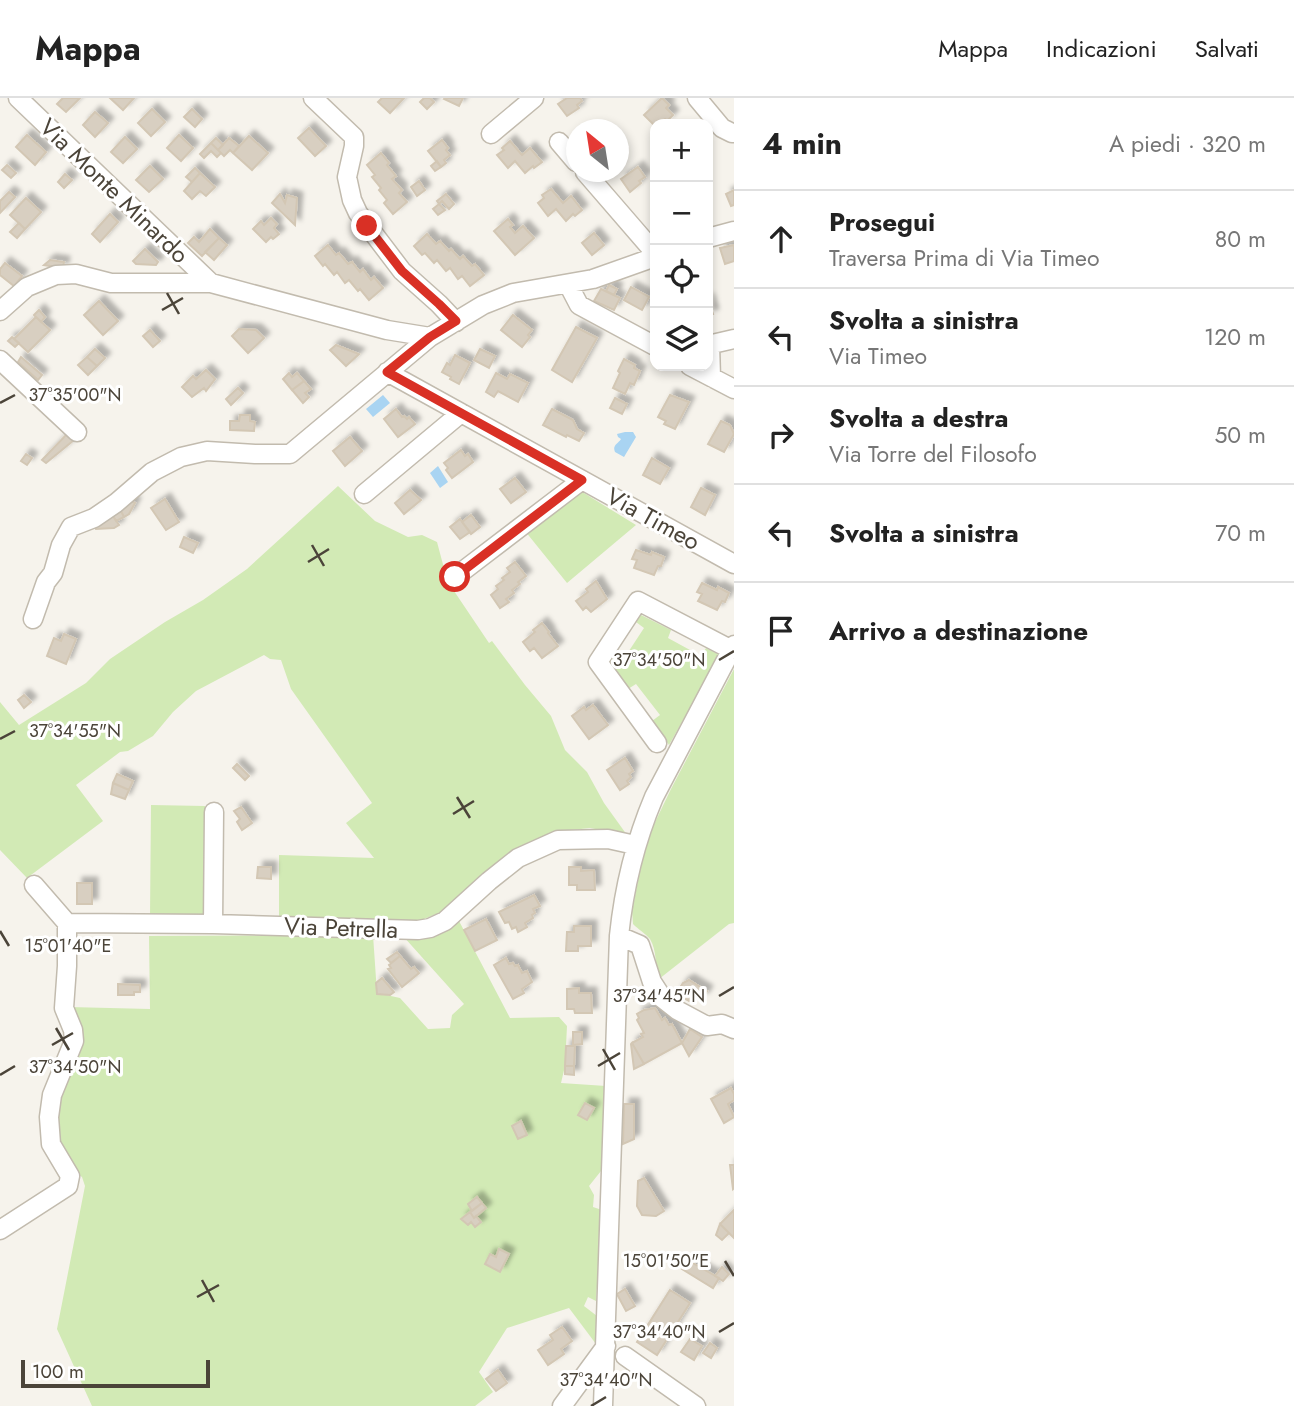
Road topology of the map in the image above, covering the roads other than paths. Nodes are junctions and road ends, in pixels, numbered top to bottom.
1 (18, 98) edge
2 (313, 98) edge
3 (534, 98) edge
4 (697, 98) edge
5 (734, 132) edge
6 (491, 134) dead end
7 (559, 142) dead end
8 (566, 150) edge
9 (593, 182) edge
10 (734, 230) edge
11 (713, 236) edge
12 (650, 249) edge
13 (650, 257) edge
14 (211, 283) junction
15 (568, 284) junction
16 (0, 311) edge
17 (456, 321) junction
18 (430, 337) junction
19 (734, 339) edge
20 (650, 343) edge
21 (713, 344) edge
22 (0, 360) edge
23 (700, 371) edge
24 (711, 371) edge
25 (387, 372) junction
26 (711, 377) junction
27 (734, 390) edge
28 (461, 413) junction
29 (78, 432) dead end
30 (582, 480) junction
31 (364, 494) dead end
32 (734, 564) edge
33 (455, 577) dead end
34 (33, 619) dead end
35 (733, 648) edge
36 (657, 743) dead end
37 (214, 812) dead end
38 (635, 845) junction
39 (34, 885) dead end
40 (67, 923) junction
41 (213, 924) junction
42 (619, 936) junction
43 (734, 1029) edge
44 (0, 1230) edge
45 (606, 1346) junction
46 (625, 1356) dead end
47 (562, 1406) edge
48 (603, 1406) edge
49 (696, 1406) edge

1 - 14 street, Via Monte Minardo
2 - 17 street
3 - 6 street
4 - 5 street
7 - 8 street
9 - 12 street
10 - 11 street
13 - 15 street
14 - 16 street
14 - 18 street
15 - 17 street
15 - 20 street
17 - 18 street
18 - 25 street
19 - 21 street
22 - 29 street
23 - 26 street
24 - 26 street
25 - 28 street, Via Timeo
25 - 34 street
26 - 27 street
28 - 30 street, Via Timeo
28 - 31 street
30 - 32 street, Via Timeo
30 - 33 street
35 - 36 street
35 - 38 street
37 - 41 street
38 - 41 street, Via Petrella
38 - 42 street
39 - 40 street
40 - 41 street, Via Petrella
40 - 44 street
42 - 43 street
42 - 45 street
45 - 47 street
45 - 48 street
46 - 49 street

